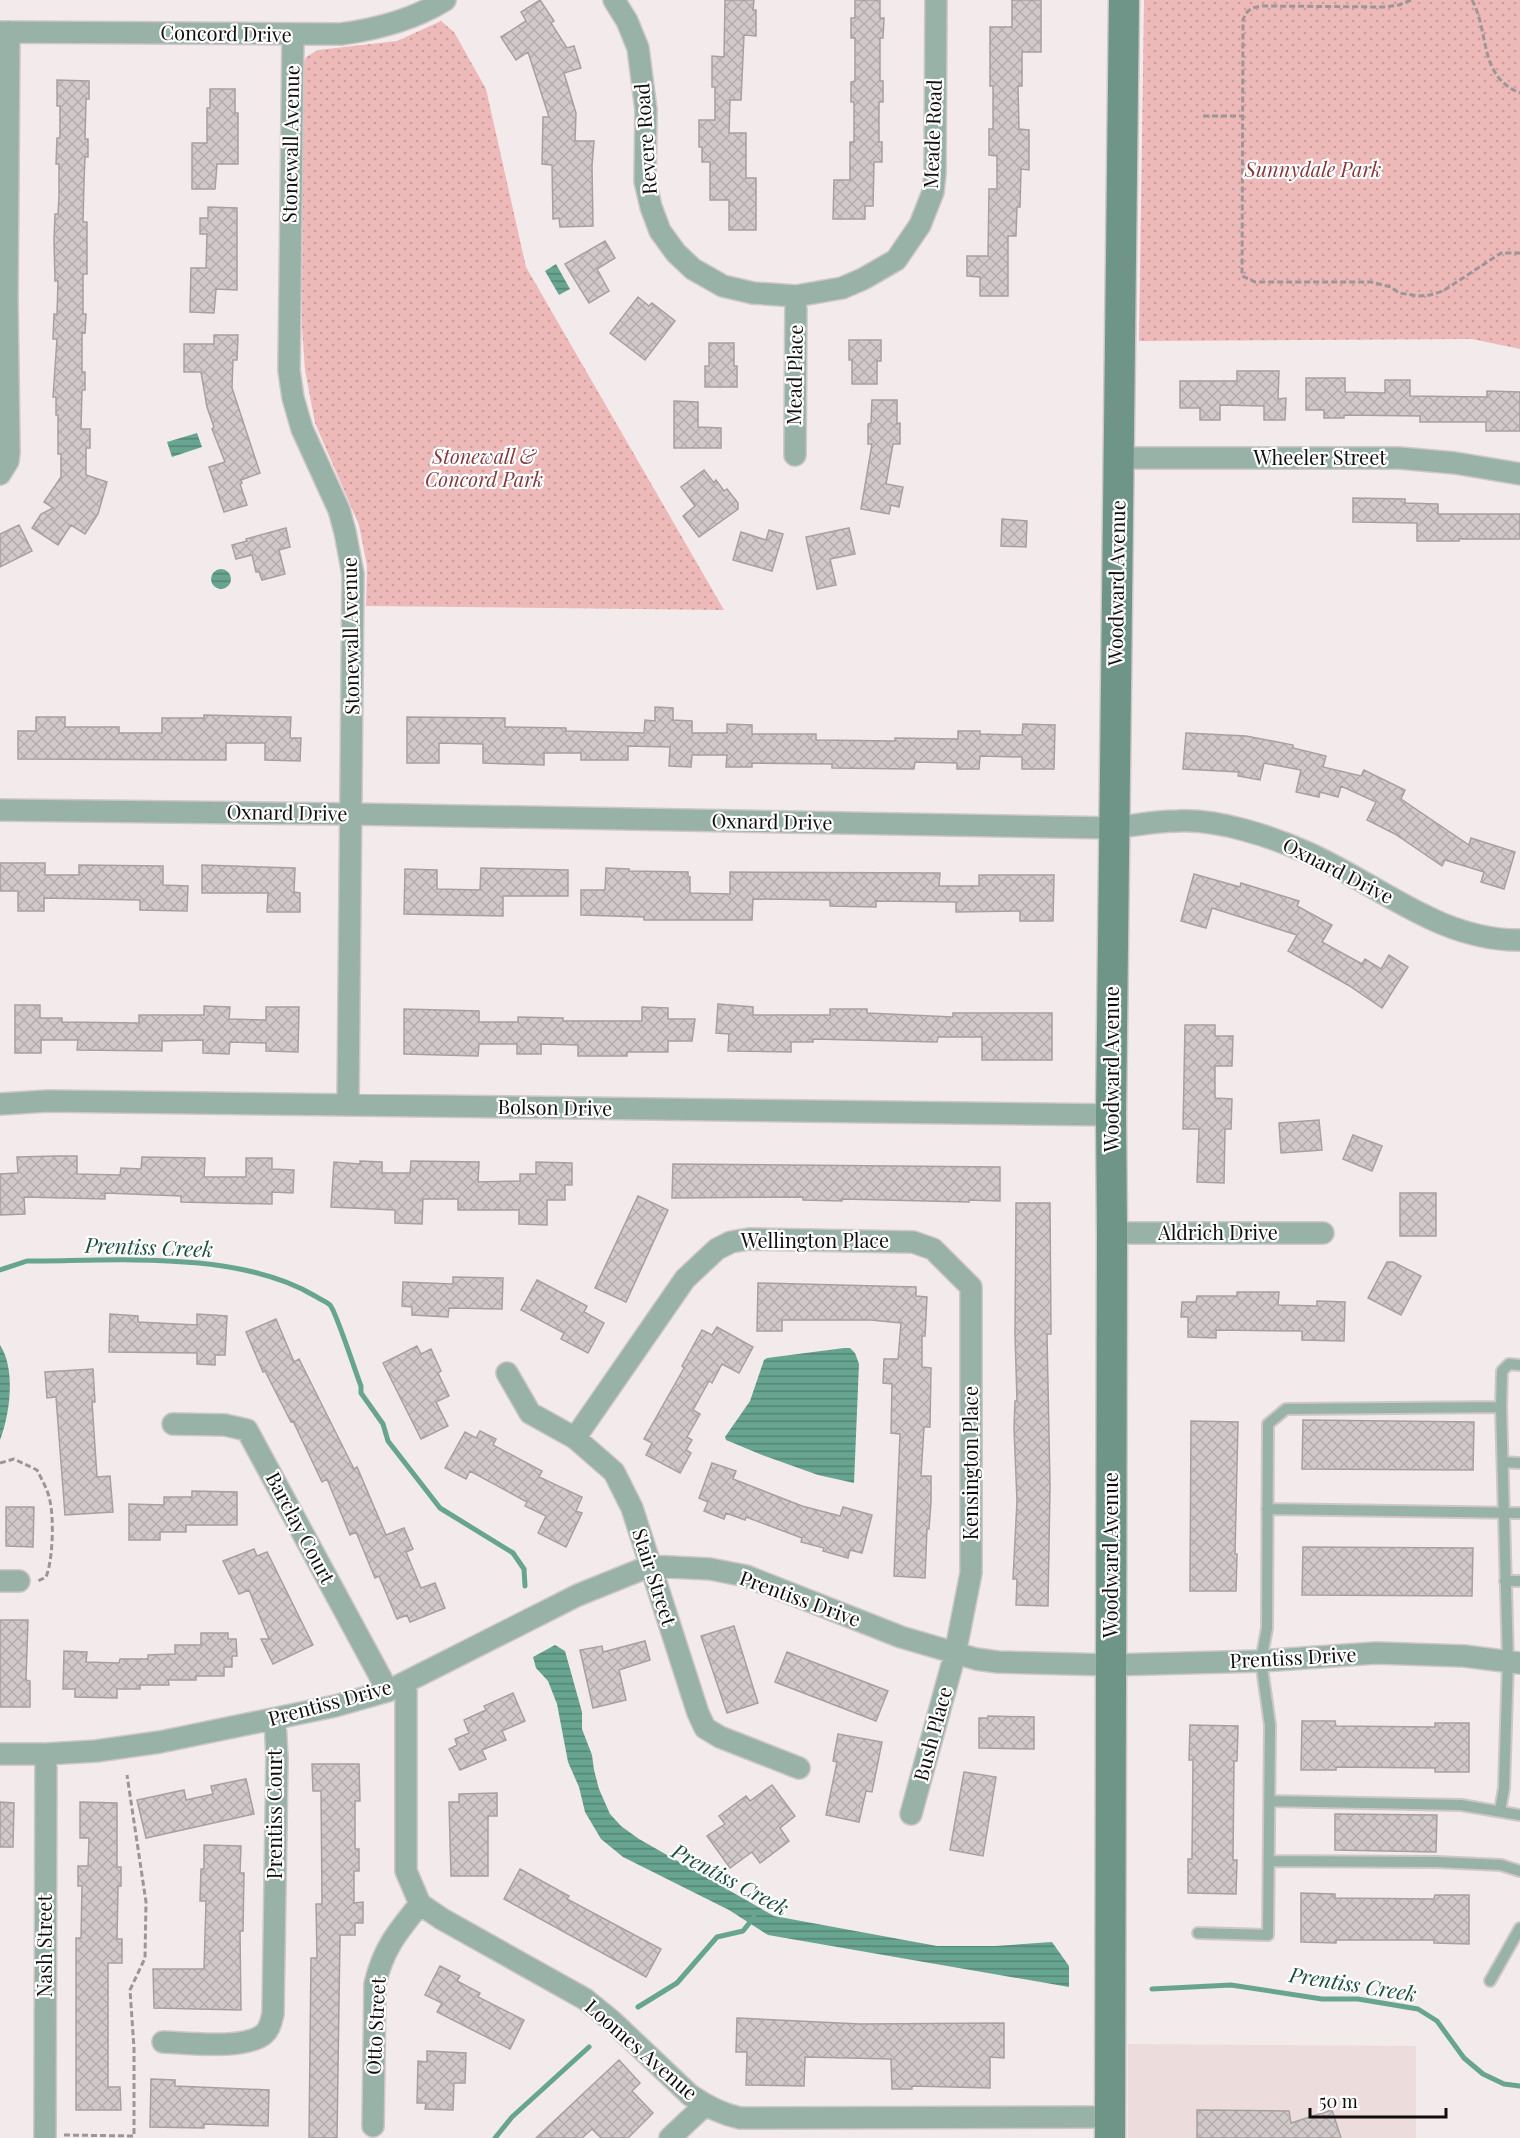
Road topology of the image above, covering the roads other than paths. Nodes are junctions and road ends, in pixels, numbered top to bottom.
1 (445, 0) edge
2 (614, 0) edge
3 (936, 0) edge
4 (1124, 0) edge
5 (4, 32) edge
6 (293, 35) junction
7 (796, 296) junction
8 (3, 300) edge
9 (795, 455) dead end
10 (1118, 458) junction
11 (0, 474) edge
12 (1520, 474) edge
13 (0, 810) edge
14 (351, 814) junction
15 (1114, 828) junction
16 (1520, 940) edge
17 (0, 1104) edge
18 (348, 1105) junction
19 (1111, 1115) junction
20 (1112, 1233) junction
21 (1323, 1233) dead end
22 (960, 1276) joint
23 (1520, 1365) edge
24 (507, 1373) dead end
25 (1501, 1407) junction
26 (173, 1424) dead end
27 (575, 1438) junction
28 (1503, 1462) junction
29 (1520, 1463) edge
30 (1267, 1509) junction
31 (1503, 1512) junction
32 (1520, 1513) edge
33 (650, 1566) junction
34 (1505, 1581) junction
35 (1520, 1581) edge
36 (955, 1654) junction
37 (1261, 1660) junction
38 (1514, 1662) edge
39 (1111, 1665) junction
40 (397, 1686) junction
41 (275, 1719) junction
42 (0, 1754) edge
43 (46, 1754) junction
44 (799, 1768) dead end
45 (1270, 1801) junction
46 (1500, 1811) junction
47 (911, 1814) dead end
48 (1520, 1815) edge
49 (1269, 1861) junction
50 (1520, 1871) edge
51 (420, 1904) junction
52 (1520, 1928) edge
53 (1198, 1933) dead end
54 (1490, 1981) dead end
55 (163, 2042) dead end
56 (705, 2105) junction
57 (373, 2126) dead end
58 (1110, 2128) edge
59 (45, 2137) edge
60 (670, 2138) edge

1 - 6 street, Concord Drive
2 - 7 street, Revere Road
3 - 7 street, Meade Road
4 - 10 main road, Woodward Avenue
5 - 6 street, Concord Drive
5 - 8 street
6 - 14 street, Stonewall Avenue
7 - 9 street, Mead Place
8 - 11 street
10 - 12 street, Wheeler Street
10 - 15 main road, Woodward Avenue
13 - 14 street, Oxnard Drive
14 - 15 street, Oxnard Drive
14 - 18 street, Stonewall Avenue
15 - 16 street, Oxnard Drive
15 - 19 main road, Woodward Avenue
17 - 18 street, Bolson Drive
18 - 19 street, Bolson Drive
19 - 20 main road, Woodward Avenue
20 - 21 street, Aldrich Drive
20 - 39 main road, Woodward Avenue
22 - 27 street, Wellington Place
22 - 36 street, Kensington Place
23 - 25 lane
24 - 27 street, Stair Street
25 - 28 lane
25 - 30 lane
26 - 40 street, Barclay Court
27 - 33 street, Stair Street
28 - 29 lane
28 - 31 lane
30 - 31 lane
30 - 37 lane
31 - 32 lane
31 - 34 lane
33 - 36 street, Prentiss Drive
33 - 40 street, Prentiss Drive
33 - 44 street, Stair Street
34 - 35 lane
34 - 38 lane
36 - 39 street, Prentiss Drive
36 - 47 street, Bush Place
37 - 38 street, Prentiss Drive
37 - 39 street, Prentiss Drive
37 - 45 lane
38 - 46 lane
39 - 58 main road, Woodward Avenue
40 - 41 street, Prentiss Drive
40 - 51 street
41 - 43 street, Prentiss Drive
41 - 55 street, Prentiss Court
42 - 43 street, Prentiss Drive
43 - 59 street, Nash Street
45 - 46 lane
45 - 49 lane
46 - 48 lane
49 - 50 lane
49 - 53 lane
51 - 56 street, Loomes Avenue
51 - 57 street, Otto Street
52 - 54 lane
56 - 58 street, Loomes Avenue
56 - 60 street

